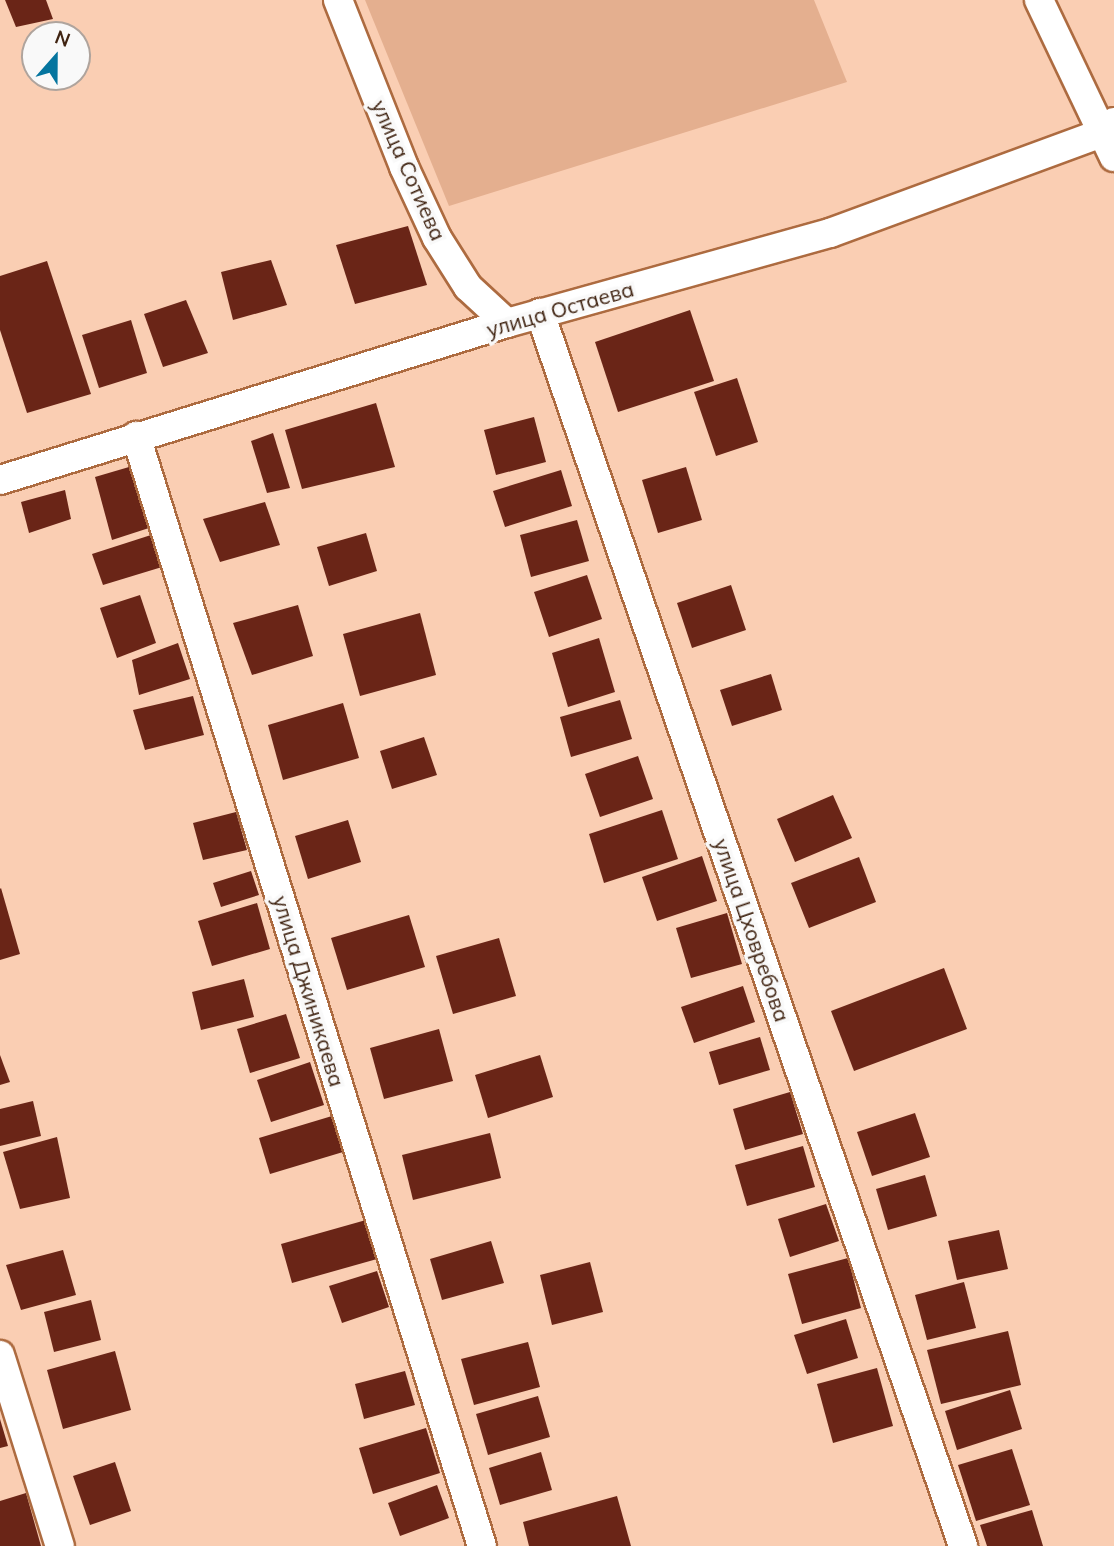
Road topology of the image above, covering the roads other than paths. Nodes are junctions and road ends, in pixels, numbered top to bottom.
1 (338, 0) edge
2 (1038, 0) edge
3 (1109, 138) edge
4 (540, 313) junction
5 (507, 323) junction
6 (136, 436) junction
7 (0, 480) edge
8 (0, 1355) edge
9 (60, 1546) edge
10 (482, 1546) edge
11 (963, 1546) edge

1 - 5 street, улица Сотиева
2 - 3 street
3 - 4 street, улица Остаева
4 - 5 street, улица Остаева
4 - 11 street, улица Цховребова
5 - 6 street, улица Остаева
6 - 7 street, улица Остаева
6 - 10 street, улица Джиникаева
8 - 9 street

